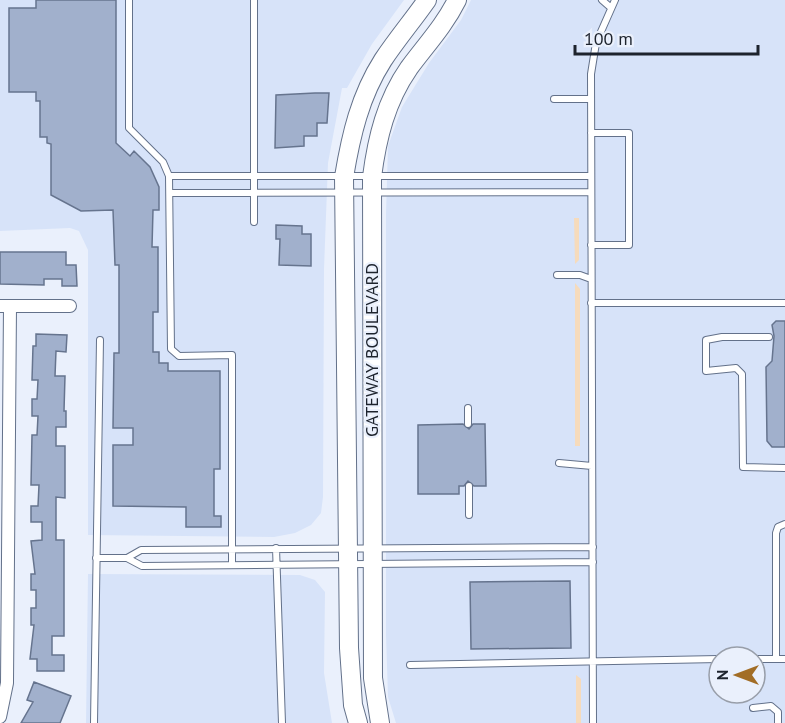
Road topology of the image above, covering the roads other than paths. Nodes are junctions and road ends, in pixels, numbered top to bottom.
1 (129, 0) edge
2 (254, 0) edge
3 (427, 0) edge
4 (458, 0) edge
5 (602, 0) edge
6 (615, 0) edge
7 (610, 7) junction
8 (554, 99) dead end
9 (590, 99) junction
10 (591, 134) junction
11 (170, 176) junction
12 (254, 176) junction
13 (591, 176) junction
14 (344, 185) junction
15 (371, 185) junction
16 (591, 192) junction
17 (171, 193) junction
18 (254, 193) junction
19 (254, 222) dead end
20 (591, 245) junction
21 (557, 275) dead end
22 (591, 279) junction
23 (591, 303) junction
24 (785, 303) edge
25 (5, 306) edge
26 (70, 306) dead end
27 (769, 337) dead end
28 (100, 340) dead end
29 (468, 408) dead end
30 (468, 424) dead end
31 (559, 463) dead end
32 (592, 466) junction
33 (785, 468) edge
34 (469, 486) dead end
35 (469, 515) dead end
36 (785, 524) edge
37 (593, 547) junction
38 (276, 548) junction
39 (232, 549) junction
40 (347, 555) junction
41 (373, 555) junction
42 (96, 558) junction
43 (127, 558) junction
44 (593, 562) junction
45 (232, 563) junction
46 (276, 563) junction
47 (777, 622) junction
48 (785, 622) edge
49 (707, 659) edge
50 (767, 659) edge
51 (777, 659) junction
52 (785, 659) edge
53 (593, 661) junction
54 (410, 664) dead end
55 (753, 708) dead end
56 (0, 717) edge
57 (94, 723) edge
58 (282, 723) edge
59 (358, 723) edge
60 (380, 723) edge
61 (593, 723) edge
62 (778, 723) edge

1 - 11 lane
2 - 12 lane
3 - 14 street, GATEWAY BOULEVARD
4 - 15 street, GATEWAY BOULEVARD
5 - 7 lane
6 - 7 lane
7 - 9 lane
8 - 9 lane
9 - 10 lane
10 - 13 lane
10 - 20 lane
11 - 12 lane
11 - 17 lane
12 - 14 lane
12 - 18 lane
13 - 15 lane
13 - 16 lane
14 - 15 lane
14 - 15 lane
14 - 18 lane
14 - 40 street, GATEWAY BOULEVARD
15 - 16 lane
15 - 41 street, GATEWAY BOULEVARD
16 - 20 lane
17 - 18 lane
17 - 39 lane
18 - 19 lane
20 - 22 lane
21 - 22 lane
22 - 23 lane
23 - 24 lane
23 - 32 lane
25 - 26 street
25 - 56 street
27 - 33 lane
28 - 42 lane
29 - 30 lane
31 - 32 lane
32 - 37 lane
34 - 35 lane
36 - 47 lane
37 - 41 lane
37 - 44 lane
38 - 39 lane
38 - 40 lane
38 - 46 lane
39 - 43 lane
39 - 45 lane
40 - 41 lane
40 - 41 lane
40 - 46 lane
40 - 59 street, GATEWAY BOULEVARD
41 - 44 lane
41 - 60 street, GATEWAY BOULEVARD
42 - 43 lane
42 - 57 lane
43 - 45 lane
44 - 53 lane
45 - 46 lane
46 - 58 lane
47 - 48 lane
47 - 51 lane
49 - 53 lane
50 - 51 lane
51 - 52 lane
53 - 54 lane
53 - 61 lane
55 - 62 lane

